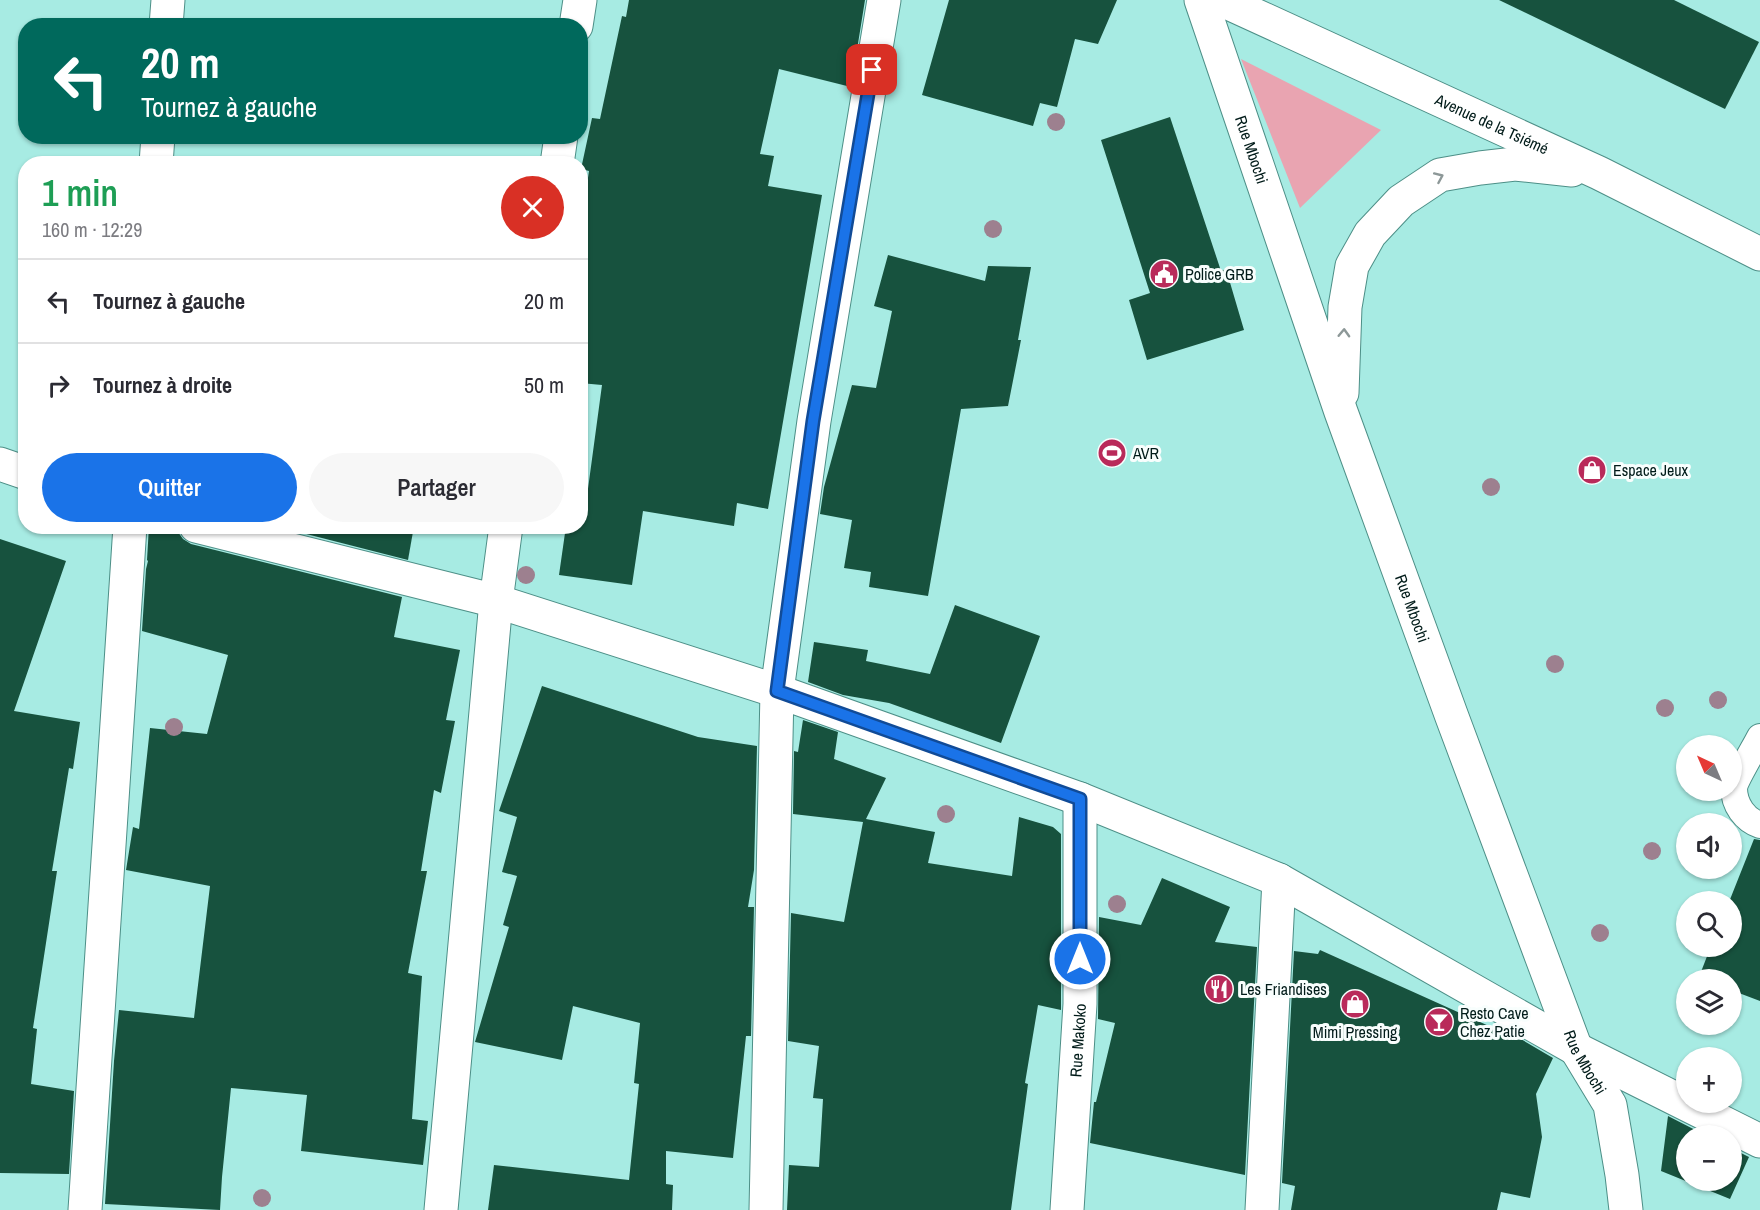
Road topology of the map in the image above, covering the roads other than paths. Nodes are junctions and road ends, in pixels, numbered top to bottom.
1 (168, 0) edge
2 (580, 0) edge
3 (884, 0) edge
4 (1201, 0) edge
5 (1222, 0) edge
6 (167, 18) edge
7 (577, 18) edge
8 (1599, 173) junction
9 (1760, 254) edge
10 (1341, 412) junction
11 (0, 464) edge
12 (18, 470) edge
13 (129, 534) edge
14 (228, 534) edge
15 (506, 534) edge
16 (496, 601) junction
17 (777, 691) junction
18 (1760, 737) edge
19 (1080, 799) junction
20 (1760, 825) edge
21 (1279, 880) junction
22 (1576, 1049) junction
23 (1760, 1141) edge
24 (85, 1210) edge
25 (441, 1210) edge
26 (766, 1210) edge
27 (1067, 1210) edge
28 (1262, 1210) edge
29 (1626, 1210) edge

1 - 6 street
2 - 7 street
3 - 17 street
4 - 10 street, Rue Mbochi
5 - 8 street, Avenue de la Tsiémé
8 - 9 street, Avenue de la Tsiémé
10 -> 8 street
10 - 22 street, Rue Mbochi
11 - 12 street
13 - 24 street
14 - 16 street
15 - 16 street
16 - 17 street
16 - 25 street
17 - 19 street
17 - 26 street
18 - 20 lane
19 - 21 street
19 - 27 street, Rue Makoko
21 - 22 street
21 - 28 street
22 - 23 street
22 - 29 street, Rue Mbochi

